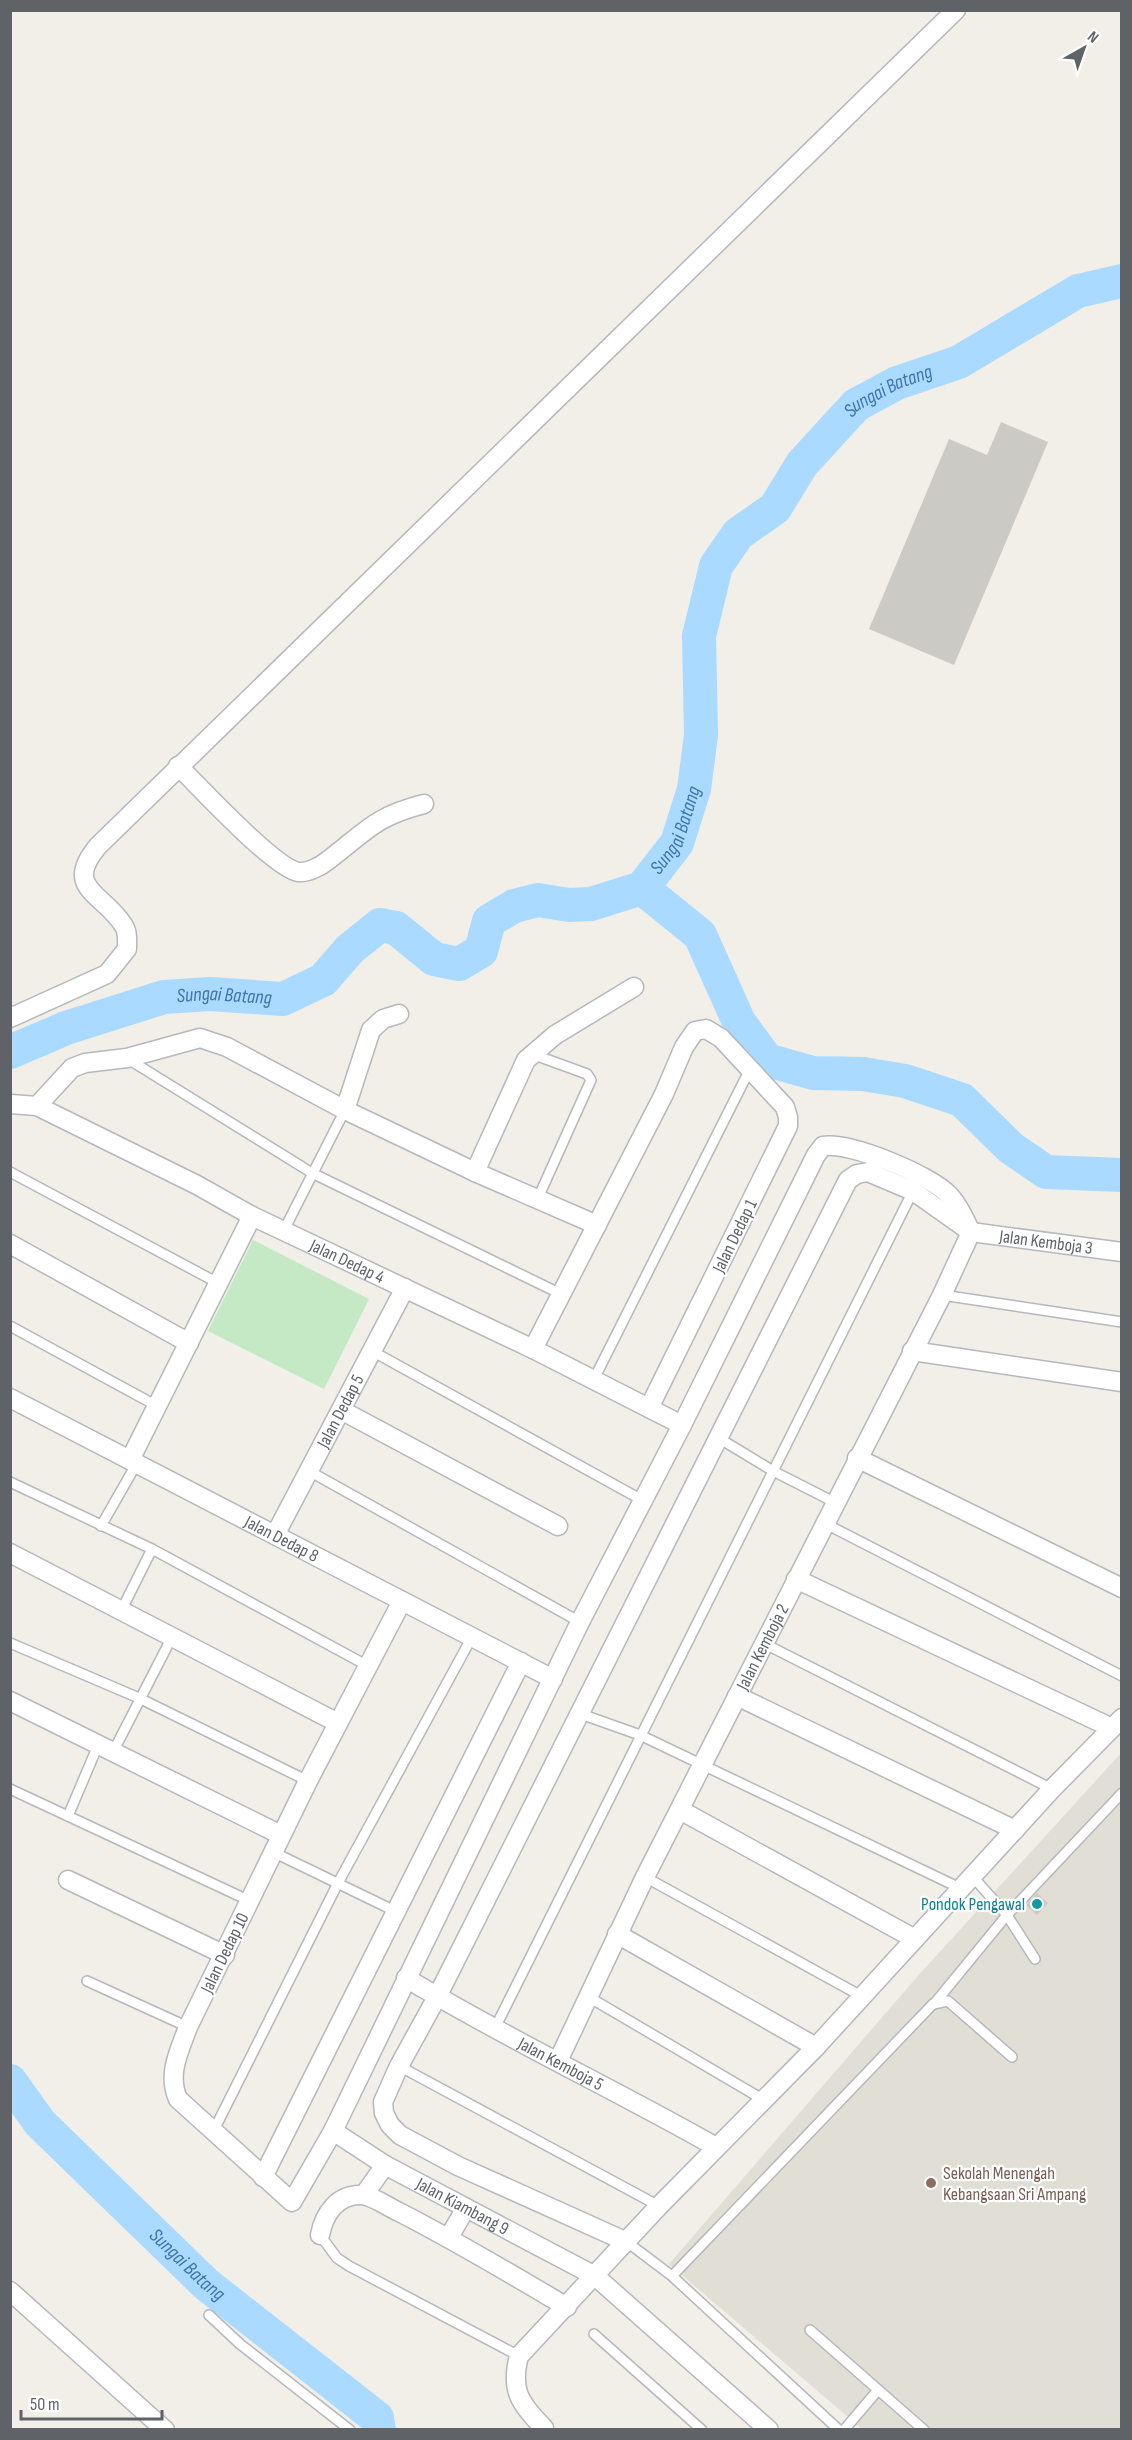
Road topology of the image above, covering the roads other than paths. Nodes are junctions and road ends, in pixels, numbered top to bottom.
1 (956, 10) edge
2 (178, 766) junction
3 (424, 804) dead end
4 (634, 987) dead end
5 (399, 1014) dead end
6 (10, 1018) edge
7 (532, 1054) junction
8 (127, 1058) junction
9 (749, 1071) junction
10 (10, 1104) edge
11 (37, 1106) junction
12 (345, 1110) junction
13 (10, 1172) edge
14 (475, 1172) junction
15 (312, 1173) junction
16 (913, 1191) junction
17 (538, 1198) junction
18 (252, 1216) junction
19 (597, 1225) junction
20 (284, 1230) junction
21 (971, 1232) junction
22 (10, 1244) edge
23 (1122, 1252) edge
24 (218, 1283) junction
25 (405, 1288) junction
26 (563, 1295) junction
27 (942, 1295) junction
28 (1122, 1322) edge
29 (10, 1326) edge
30 (189, 1343) junction
31 (533, 1349) junction
32 (372, 1351) junction
33 (912, 1351) junction
34 (593, 1381) junction
35 (1122, 1382) edge
36 (10, 1398) edge
37 (157, 1406) junction
38 (649, 1408) junction
39 (341, 1410) junction
40 (682, 1425) junction
41 (717, 1437) junction
42 (857, 1458) junction
43 (134, 1462) junction
44 (309, 1471) junction
45 (773, 1471) junction
46 (10, 1482) edge
47 (642, 1500) junction
48 (834, 1502) junction
49 (824, 1523) junction
50 (101, 1526) junction
51 (558, 1526) dead end
52 (275, 1535) junction
53 (152, 1549) junction
54 (10, 1553) edge
55 (796, 1579) junction
56 (1122, 1588) edge
57 (402, 1601) junction
58 (122, 1609) junction
59 (580, 1622) junction
60 (172, 1637) junction
61 (472, 1637) junction
62 (10, 1643) edge
63 (765, 1644) junction
64 (521, 1662) junction
65 (368, 1666) junction
66 (1122, 1676) edge
67 (553, 1679) junction
68 (737, 1696) junction
69 (139, 1698) junction
70 (10, 1701) edge
71 (578, 1713) junction
72 (338, 1723) junction
73 (1117, 1723) edge
74 (640, 1735) junction
75 (106, 1747) junction
76 (703, 1765) junction
77 (308, 1781) junction
78 (1052, 1789) junction
79 (10, 1790) edge
80 (1122, 1793) edge
81 (680, 1810) junction
82 (68, 1816) junction
83 (1015, 1830) junction
84 (281, 1835) junction
85 (273, 1852) junction
86 (645, 1877) junction
87 (68, 1880) dead end
88 (338, 1883) junction
89 (967, 1883) junction
90 (250, 1901) junction
91 (397, 1912) junction
92 (1007, 1915) junction
93 (617, 1934) junction
94 (915, 1939) junction
95 (225, 1954) junction
96 (1035, 1959) dead end
97 (406, 1978) junction
98 (87, 1980) dead end
99 (587, 1996) junction
100 (437, 1997) junction
101 (862, 1997) junction
102 (933, 2004) junction
103 (188, 2027) junction
104 (494, 2030) junction
105 (816, 2046) junction
106 (1012, 2057) dead end
107 (558, 2061) junction
108 (399, 2066) junction
109 (764, 2100) junction
110 (214, 2130) junction
111 (333, 2131) junction
112 (716, 2147) junction
113 (385, 2165) junction
114 (263, 2177) junction
115 (364, 2195) junction
116 (659, 2206) junction
117 (466, 2208) junction
118 (320, 2235) joint
119 (449, 2237) junction
120 (627, 2242) junction
121 (595, 2276) junction
122 (672, 2276) junction
123 (10, 2291) edge
124 (567, 2307) junction
125 (209, 2315) dead end
126 (810, 2330) dead end
127 (594, 2334) dead end
128 (519, 2356) junction
129 (878, 2390) junction
130 (543, 2429) edge
131 (165, 2430) edge
132 (350, 2430) edge
133 (702, 2430) edge
134 (769, 2430) edge
135 (839, 2430) edge
136 (844, 2430) edge
137 (924, 2430) edge

1 - 2 street
2 - 3 street
2 - 6 street
4 - 7 street
5 - 12 street
7 - 14 street
7 - 17 lane
8 - 11 street
8 - 12 street
8 - 15 lane
9 - 19 street, Jalan Dedap 1
9 - 34 lane
9 - 38 street, Jalan Dedap 1
10 - 11 street, Jalan Dedap 4
11 - 18 street, Jalan Dedap 4
12 - 14 street
12 - 15 lane
13 - 24 lane
14 - 17 street
15 - 20 lane
15 - 26 lane
16 - 21 street
16 - 41 street
16 - 45 lane
17 - 19 street
18 - 20 street, Jalan Dedap 4
18 - 24 street
19 - 26 street
20 - 25 street, Jalan Dedap 4
21 - 23 street, Jalan Kemboja 3
21 - 27 street, Jalan Kemboja 2
21 - 40 street
22 - 30 street
24 - 30 street
25 - 31 street, Jalan Dedap 4
25 - 32 street, Jalan Dedap 5
26 - 31 street
27 - 28 lane
27 - 33 street, Jalan Kemboja 2
29 - 37 lane
30 - 37 street
31 - 34 street, Jalan Dedap 4
32 - 39 street, Jalan Dedap 5
32 - 47 lane
33 - 35 street
33 - 42 street, Jalan Kemboja 2
34 - 38 street, Jalan Dedap 4
36 - 43 street, Jalan Dedap 8
37 - 43 street
38 - 40 street, Jalan Dedap 4
39 - 44 street, Jalan Dedap 5
39 - 51 street
40 - 47 street
41 - 45 lane
41 - 71 street
42 - 48 street, Jalan Kemboja 2
42 - 56 street
43 - 50 lane
43 - 52 street, Jalan Dedap 8
44 - 52 street, Jalan Dedap 5
44 - 59 lane
45 - 48 lane
45 - 74 lane
46 - 50 lane
47 - 59 street
48 - 49 street, Jalan Kemboja 2
49 - 55 street, Jalan Kemboja 2
49 - 66 lane
50 - 53 lane
52 - 57 street, Jalan Dedap 8
53 - 58 lane
53 - 65 lane
54 - 58 street
55 - 63 street, Jalan Kemboja 2
55 - 73 street
57 - 61 street, Jalan Dedap 8
57 - 65 street, Jalan Dedap 10
58 - 60 street
59 - 67 street
60 - 69 lane
60 - 72 street
61 - 64 street, Jalan Dedap 8
61 - 88 lane
62 - 69 lane
63 - 68 street, Jalan Kemboja 2
63 - 78 lane
64 - 67 street, Jalan Dedap 8
64 - 91 street
65 - 72 street, Jalan Dedap 10
67 - 97 street
68 - 76 street, Jalan Kemboja 2
68 - 83 street
69 - 75 lane
69 - 77 lane
70 - 75 street
71 - 74 lane
71 - 100 street
72 - 77 street, Jalan Dedap 10
73 - 78 street
74 - 76 lane
74 - 104 lane
75 - 82 lane
75 - 84 street
76 - 81 street, Jalan Kemboja 2
76 - 89 lane
77 - 84 street, Jalan Dedap 10
78 - 83 street
79 - 82 lane
80 - 92 lane
81 - 86 street, Jalan Kemboja 2
81 - 94 street
82 - 90 lane
83 - 89 street
84 - 85 street, Jalan Dedap 10
85 - 88 lane
85 - 90 street, Jalan Dedap 10
86 - 93 street, Jalan Kemboja 2
86 - 101 lane
87 - 95 street
88 - 91 lane
88 - 110 lane
89 - 92 lane
89 - 94 street
90 - 95 street, Jalan Dedap 10
91 - 114 street
92 - 96 lane
92 - 102 lane
93 - 99 street, Jalan Kemboja 2
93 - 105 street
94 - 101 street
95 - 103 street, Jalan Dedap 10
97 - 100 street, Jalan Kemboja 5
97 - 111 street
98 - 103 lane
99 - 107 street, Jalan Kemboja 2
99 - 109 lane
100 - 104 street, Jalan Kemboja 5
100 - 108 street
101 - 105 street
102 - 106 lane
102 - 122 lane
103 - 110 street, Jalan Dedap 10
104 - 107 street, Jalan Kemboja 5
105 - 109 street
107 - 112 street, Jalan Kemboja 5
108 - 116 lane
108 - 120 street
109 - 112 street
110 - 114 street, Jalan Dedap 10
111 - 113 street, Jalan Kiambang 9
111 - 114 street, Jalan Dedap 10
112 - 116 street
113 - 115 street
113 - 117 street, Jalan Kiambang 9
115 - 118 street
115 - 119 street
116 - 120 street
117 - 119 street
117 - 121 street, Jalan Kiambang 9
118 - 128 lane
119 - 124 street
120 - 121 street
120 - 122 lane
121 - 124 street
121 - 134 street, Jalan Kiambang 9
122 - 135 lane
123 - 131 street
124 - 128 street
125 - 132 lane
126 - 129 lane
127 - 133 lane
128 - 130 street
129 - 136 lane
129 - 137 lane

